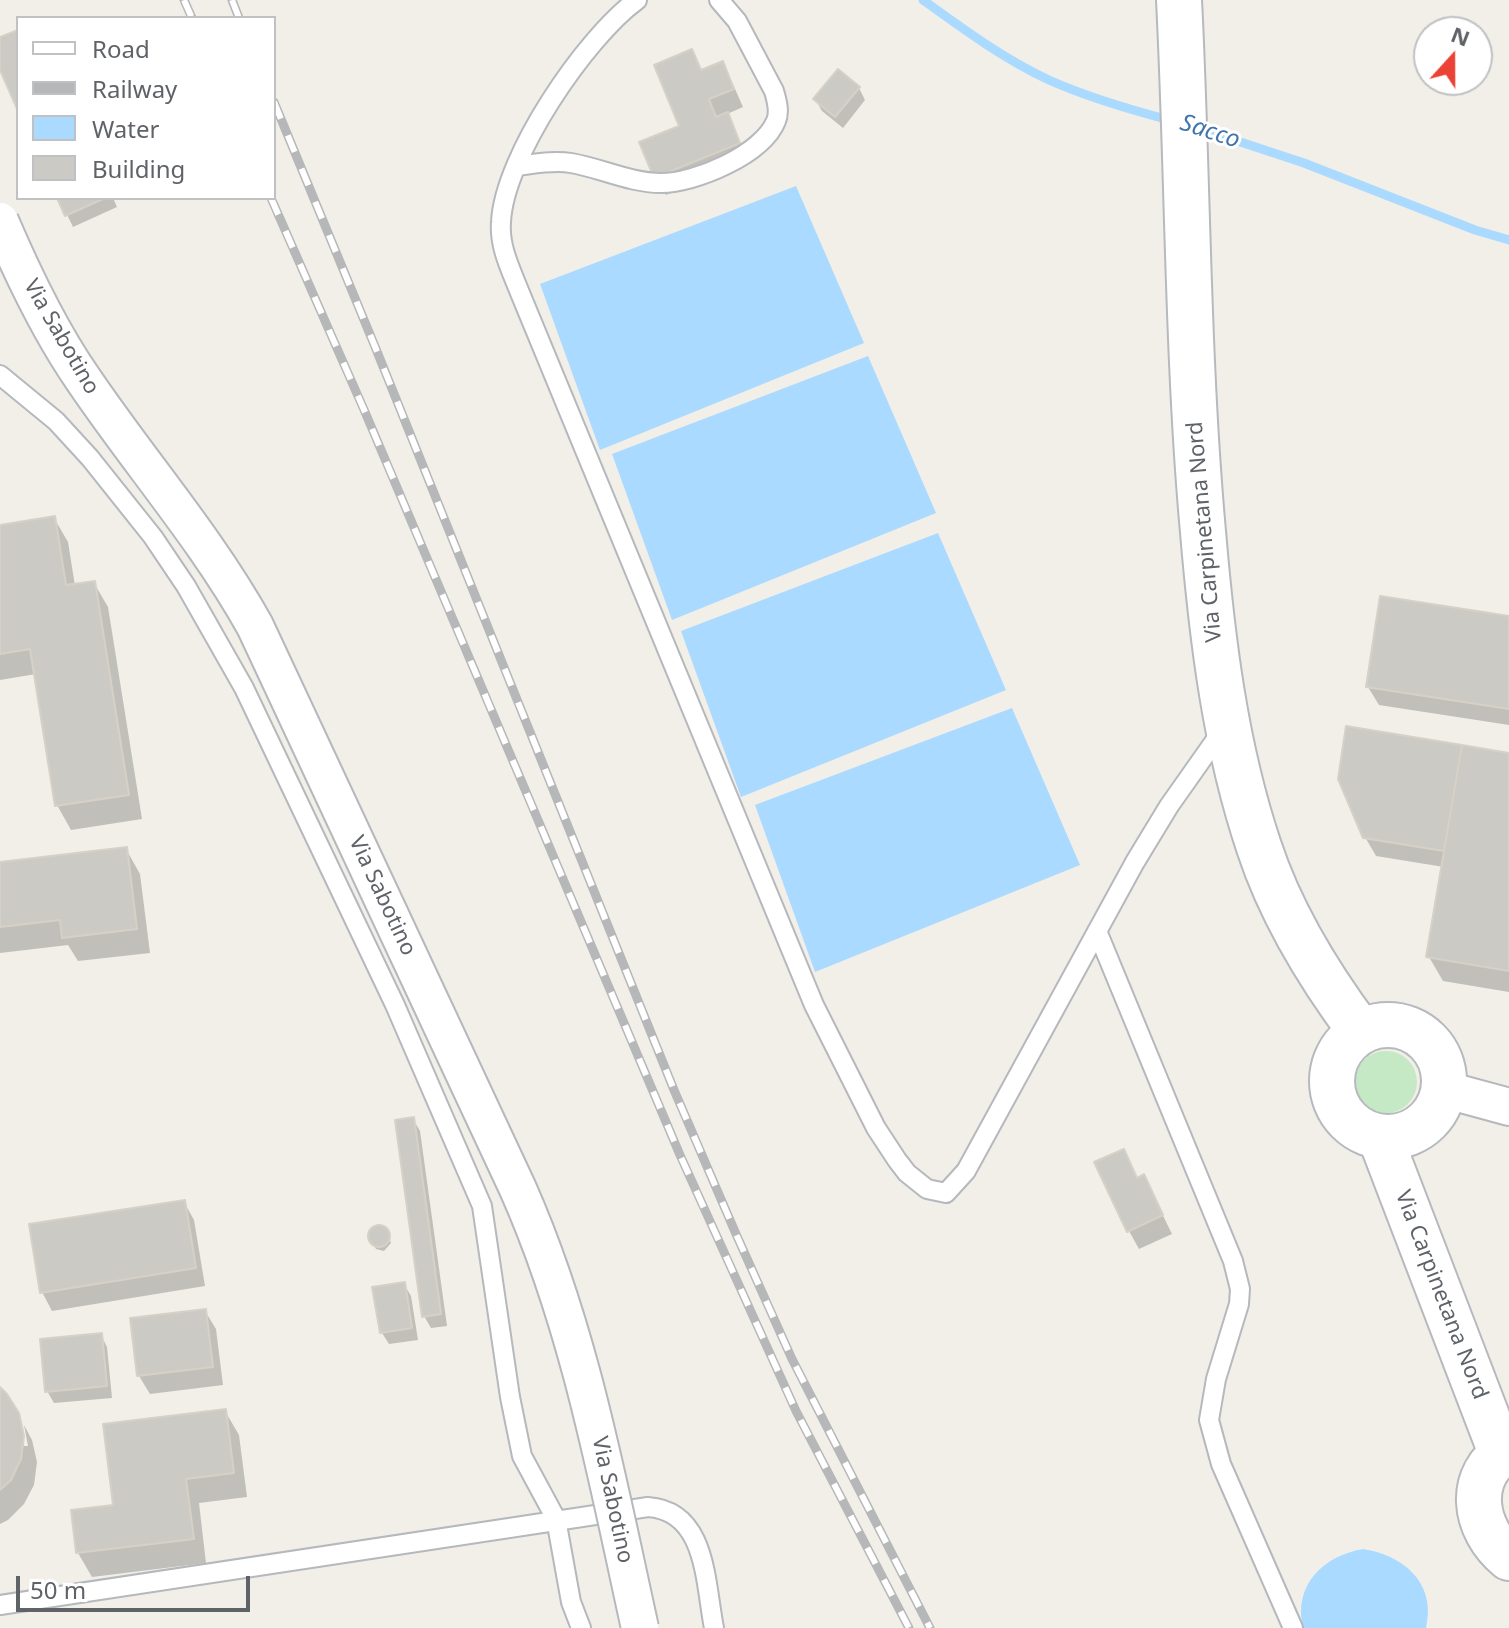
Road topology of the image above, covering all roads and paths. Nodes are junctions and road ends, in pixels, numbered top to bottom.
1 (637, 0) edge
2 (719, 0) edge
3 (1179, 0) edge
4 (516, 166) junction
5 (0, 221) edge
6 (0, 375) edge
7 (1228, 722) junction
8 (1097, 931) junction
9 (1361, 1032) junction
10 (1443, 1089) junction
11 (1509, 1107) edge
12 (1380, 1137) junction
13 (1505, 1451) edge
14 (556, 1519) junction
15 (1509, 1558) edge
16 (0, 1605) edge
17 (581, 1628) edge
18 (640, 1628) edge
19 (714, 1628) edge
20 (1293, 1628) edge

1 - 4 lane
2 - 4 lane
3 - 7 main road, Via Carpinetana Nord
4 - 8 lane
5 - 18 street, Via Sabotino, bridge
6 - 14 lane
7 - 8 lane
7 - 9 main road, Via Carpinetana Nord
8 - 20 lane
9 - 10 main road
9 - 12 main road
10 - 11 street
10 - 12 main road
12 - 13 main road, Via Carpinetana Nord
13 - 15 main road
14 - 16 lane
14 - 17 lane
14 - 19 lane

